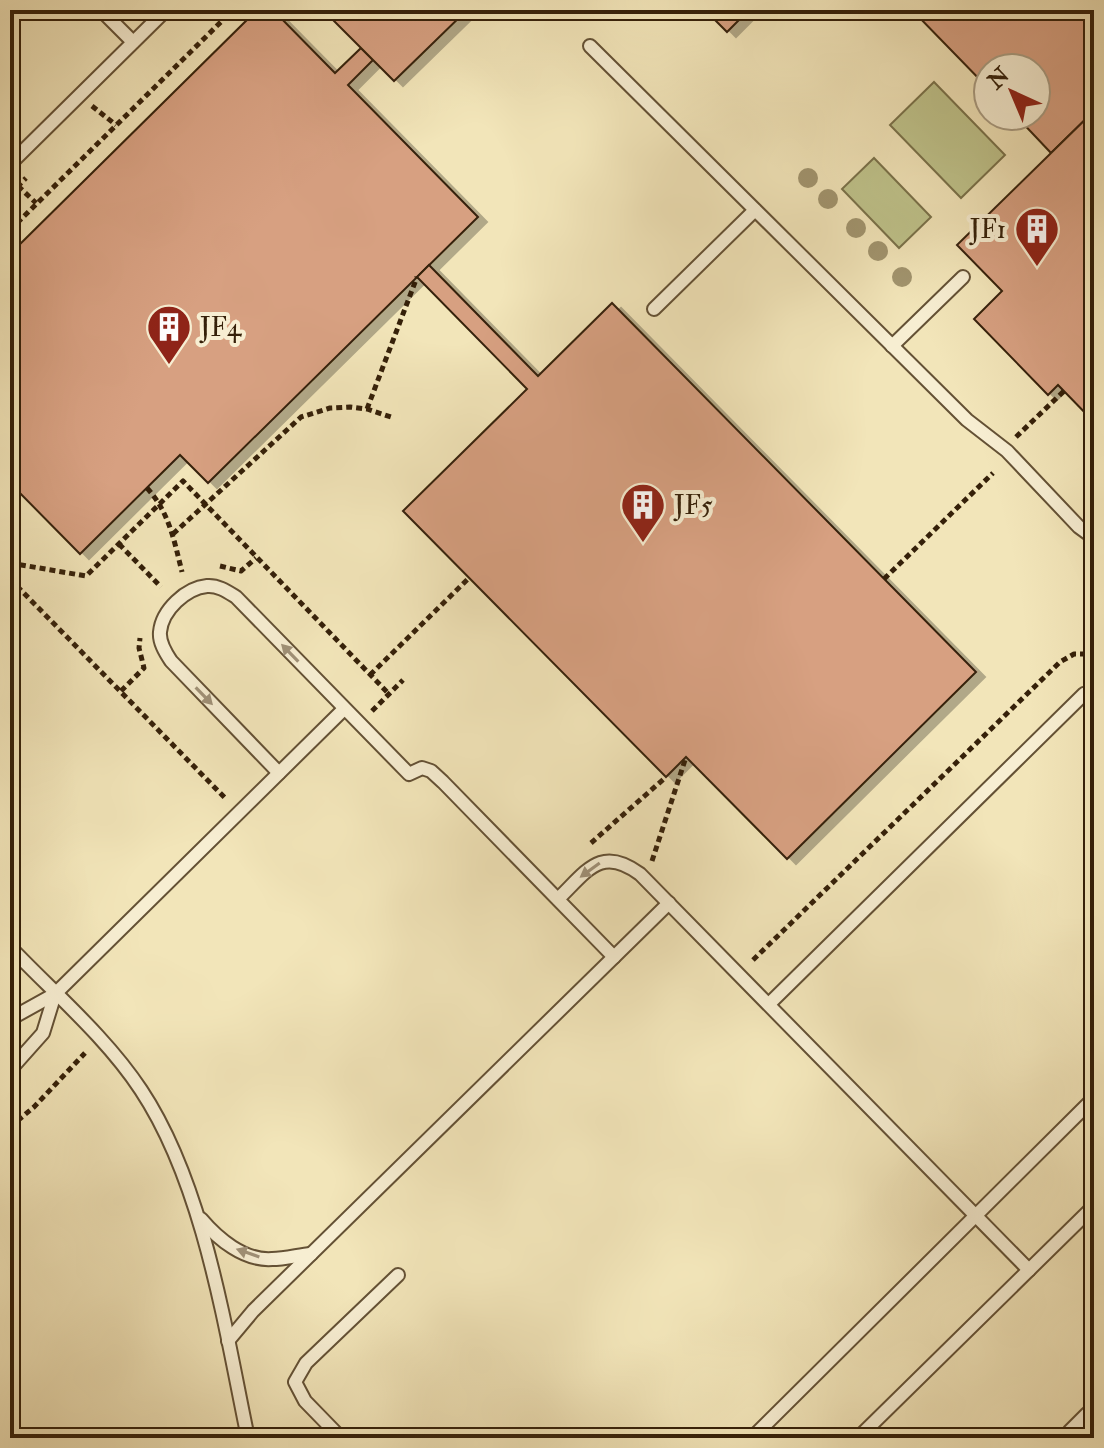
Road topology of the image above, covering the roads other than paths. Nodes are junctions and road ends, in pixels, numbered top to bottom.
1 (101, 10) edge
2 (166, 10) edge
3 (133, 42) junction
4 (590, 46) dead end
5 (10, 164) edge
6 (755, 210) junction
7 (963, 277) dead end
8 (654, 309) dead end
9 (892, 346) junction
10 (1094, 538) edge
11 (1094, 700) edge
12 (344, 709) junction
13 (279, 773) junction
14 (558, 899) junction
15 (669, 903) junction
16 (10, 947) edge
17 (614, 957) junction
18 (55, 994) junction
19 (769, 1004) junction
20 (10, 1019) edge
21 (10, 1070) edge
22 (1094, 1098) edge
23 (1094, 1206) edge
24 (197, 1214) junction
25 (976, 1216) junction
26 (311, 1254) junction
27 (1029, 1270) junction
28 (398, 1275) dead end
29 (228, 1341) junction
30 (1094, 1421) edge
31 (248, 1438) edge
32 (341, 1438) edge
33 (752, 1438) edge
34 (858, 1438) edge
35 (1077, 1438) edge

1 - 3 lane
2 - 3 lane
3 - 5 lane
4 - 6 lane
6 - 8 lane
6 - 9 lane
7 - 9 lane
9 - 10 lane
11 - 19 lane
12 - 13 lane
12 -> 13 lane
12 - 14 lane
13 - 18 lane
15 -> 14 lane
14 - 17 lane
15 - 17 lane
15 - 19 lane
16 - 18 lane
17 - 26 lane
18 - 20 lane
18 - 21 lane
18 - 24 lane
19 - 25 lane
22 - 25 lane
23 - 27 lane
26 -> 24 lane
24 - 29 lane
25 - 27 lane
25 - 33 lane
26 - 29 lane
27 - 34 lane
28 - 32 lane
29 - 31 lane
30 - 35 street

